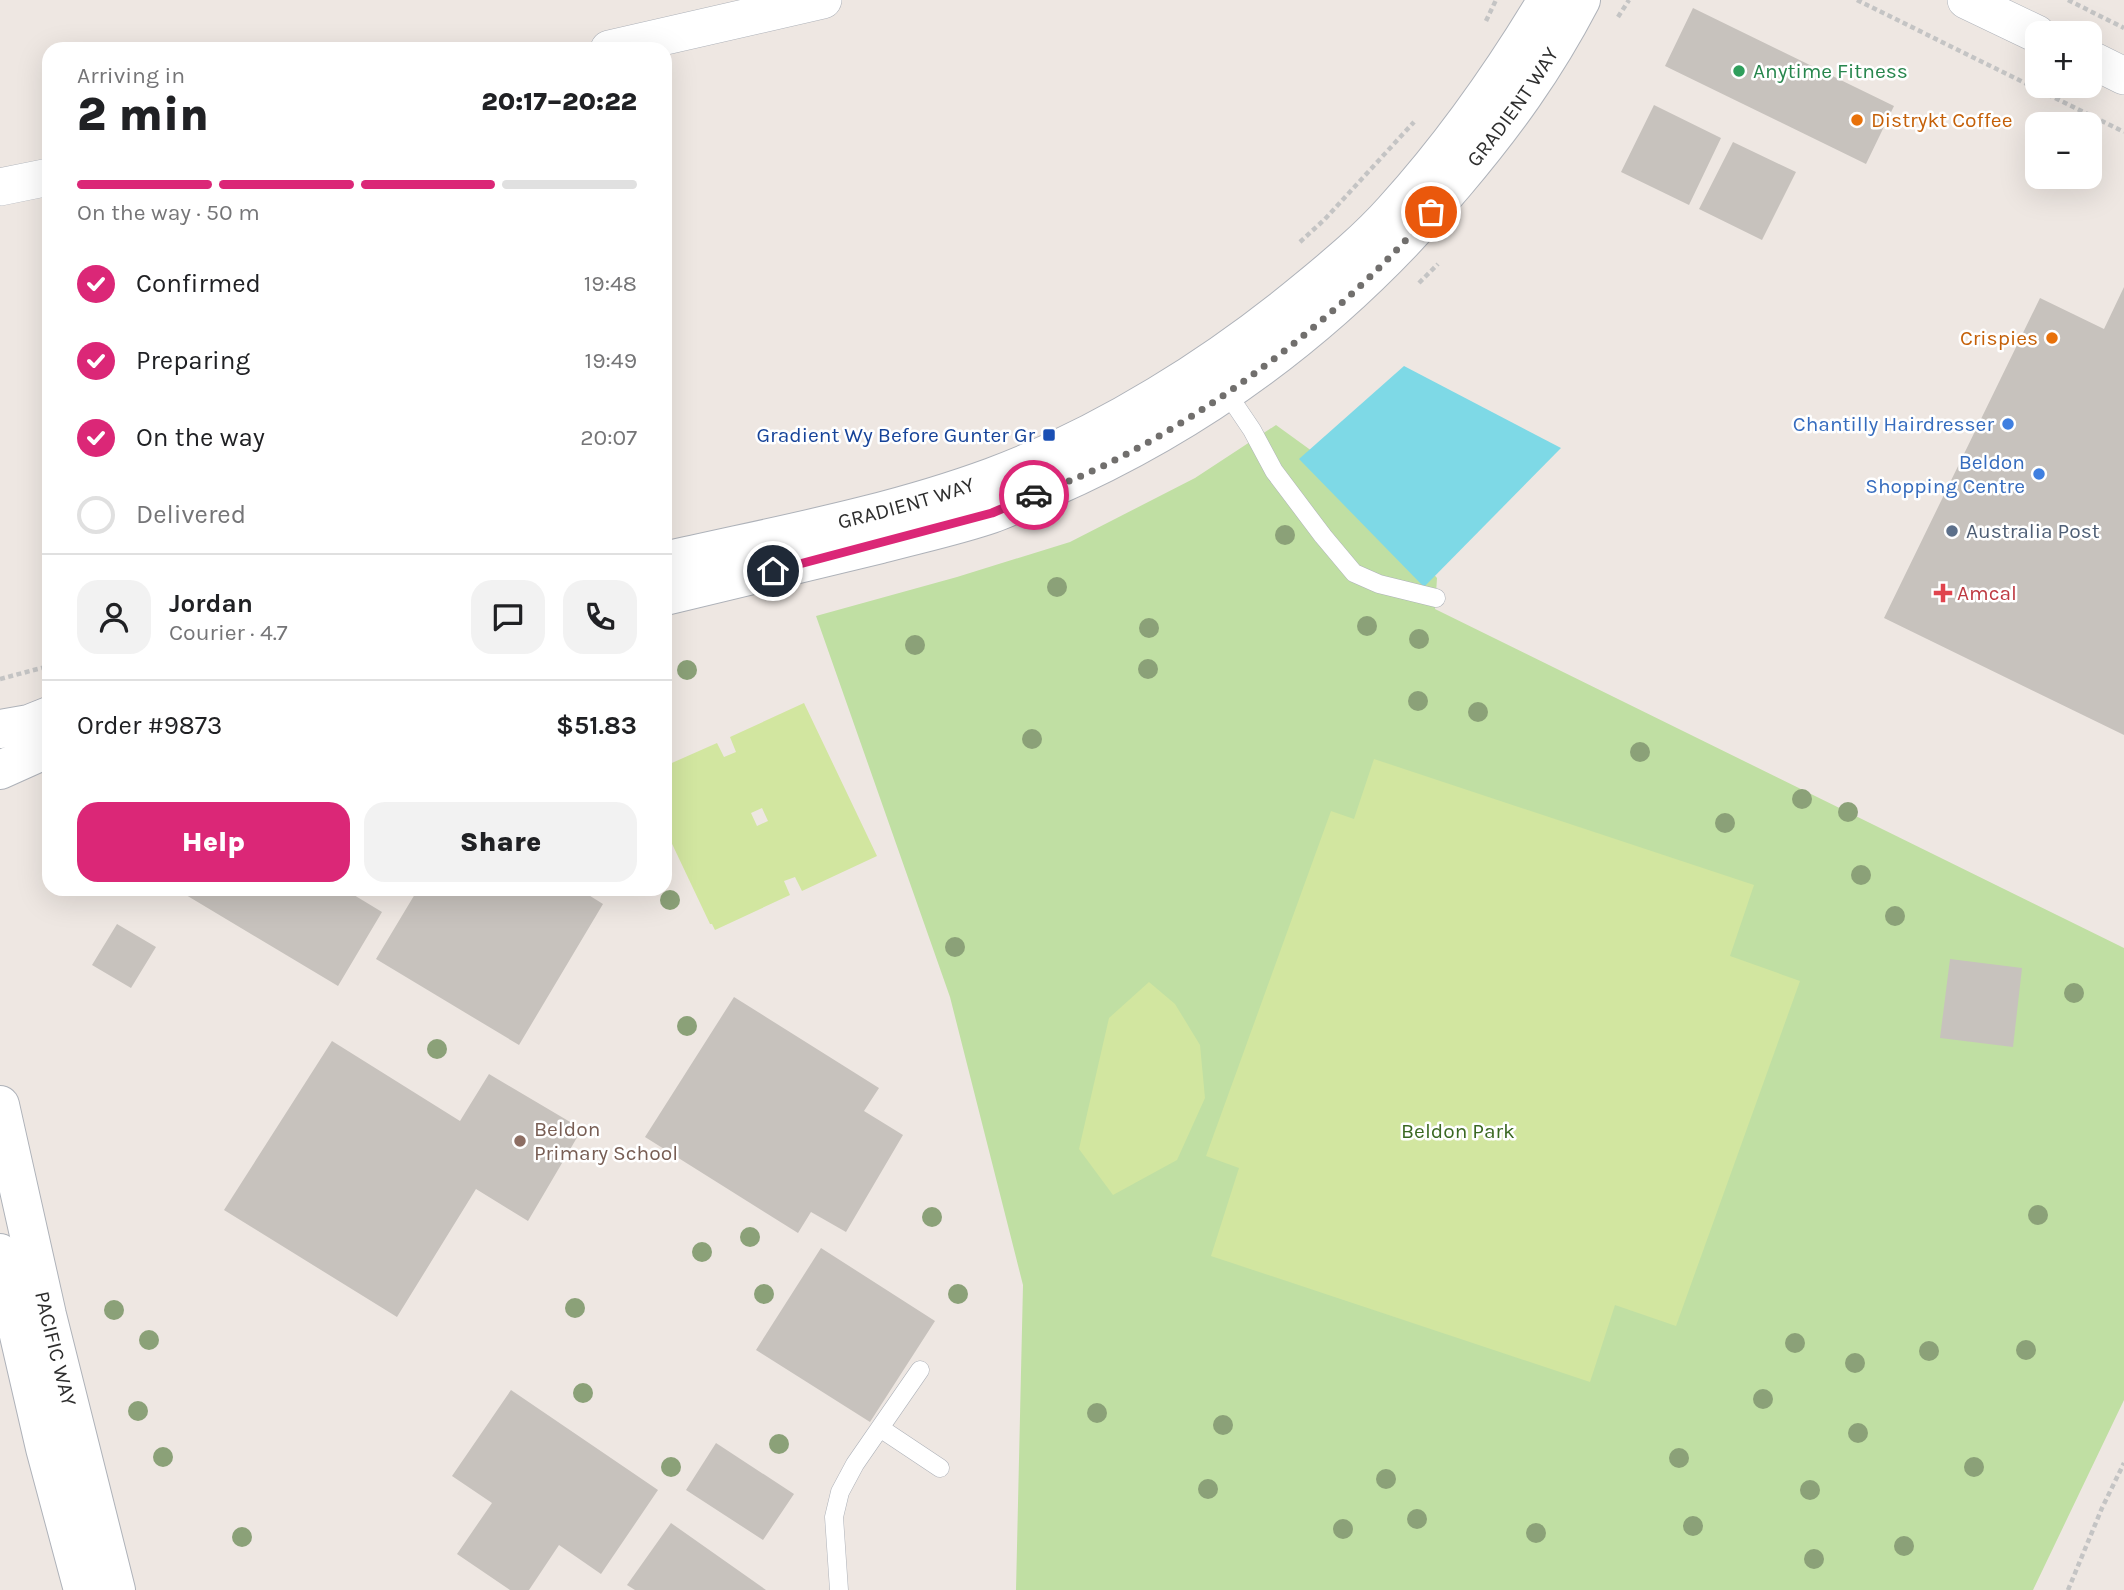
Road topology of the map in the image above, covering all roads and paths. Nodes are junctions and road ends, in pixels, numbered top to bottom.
1 (823, 0) edge
2 (1496, 0) edge
3 (1546, 0) edge
4 (1581, 0) edge
5 (1857, 0) edge
6 (1966, 0) edge
7 (2068, 0) edge
8 (1485, 22) dead end
9 (2025, 28) edge
10 (2124, 28) edge
11 (640, 42) edge
12 (2102, 65) edge
13 (2124, 76) edge
14 (1421, 114) dead end
15 (2124, 132) edge
16 (42, 178) edge
17 (0, 187) edge
18 (1298, 243) dead end
19 (1227, 393) junction
20 (672, 559) edge
21 (672, 594) edge
22 (1436, 598) dead end
23 (42, 668) edge
24 (0, 679) edge
25 (42, 719) edge
26 (0, 729) edge
27 (42, 751) edge
28 (0, 770) edge
29 (0, 1105) edge
30 (0, 1253) edge
31 (920, 1370) dead end
32 (880, 1428) junction
33 (2124, 1464) edge
34 (940, 1468) dead end
35 (83, 1590) edge
36 (116, 1590) edge
37 (839, 1590) edge
38 (2068, 1590) edge

1 - 11 street
2 - 8 path
3 - 20 street, GRADIENT WAY
4 - 19 street, GRADIENT WAY
5 - 15 path
6 - 9 street
7 - 10 path
12 - 13 street
14 - 18 path
16 - 17 street
19 - 21 street, GRADIENT WAY
19 - 22 lane
23 - 24 path
25 - 26 street
27 - 28 street
29 - 36 street, PACIFIC WAY
30 - 35 street, PACIFIC WAY
31 - 32 lane
32 - 34 lane
32 - 37 lane
33 - 38 path

